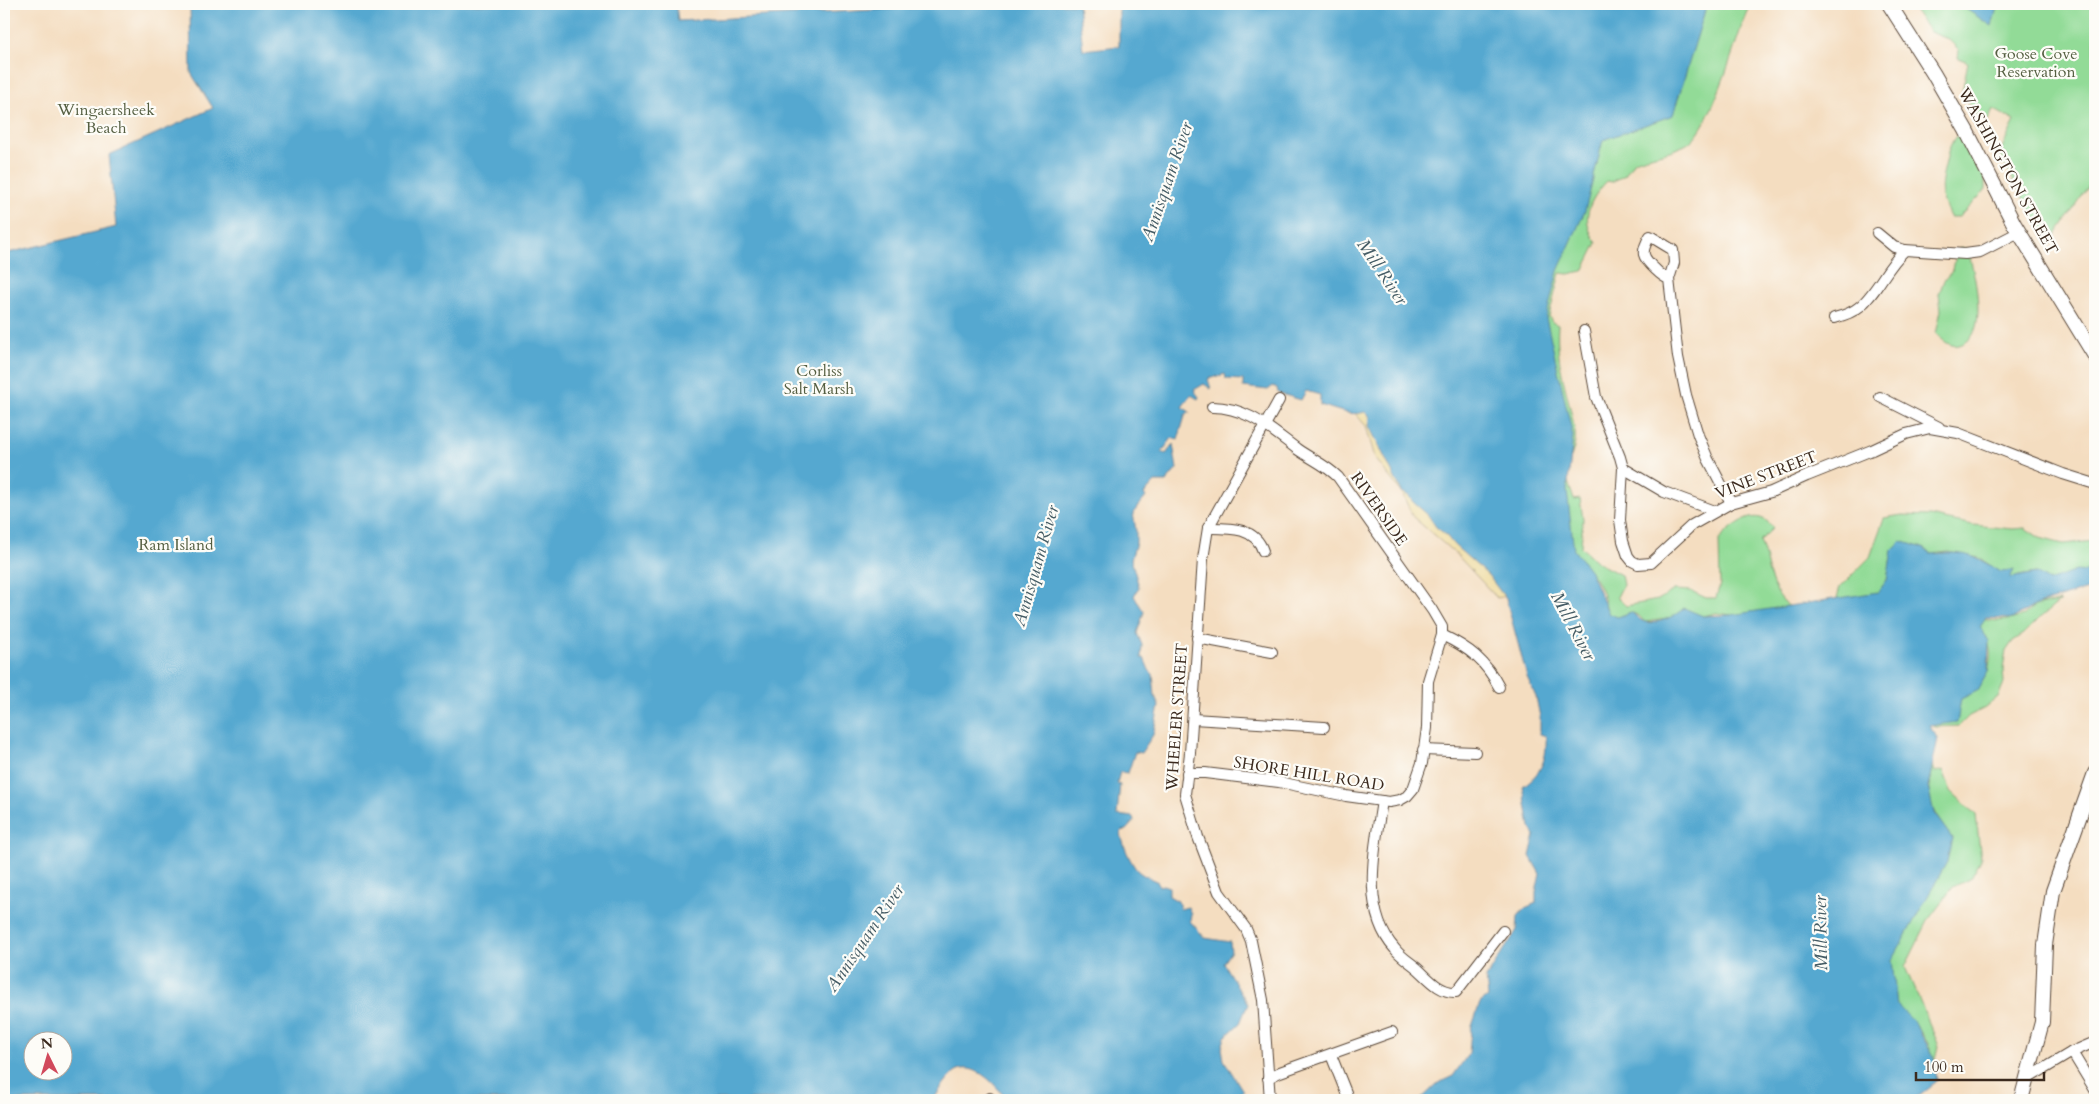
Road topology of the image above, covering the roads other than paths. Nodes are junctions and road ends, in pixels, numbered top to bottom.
1 (1889, 4) edge
2 (2019, 232) junction
3 (1877, 233) dead end
4 (1905, 250) junction
5 (1669, 279) dead end
6 (1834, 318) dead end
7 (1584, 331) dead end
8 (2095, 355) edge
9 (1880, 397) dead end
10 (1279, 400) dead end
11 (1212, 407) dead end
12 (1265, 424) junction
13 (1945, 430) junction
14 (1623, 468) junction
15 (2095, 484) edge
16 (1731, 503) junction
17 (1715, 511) junction
18 (1208, 528) junction
19 (1263, 551) dead end
20 (1442, 635) junction
21 (1197, 638) junction
22 (1272, 652) dead end
23 (1499, 687) dead end
24 (1193, 719) junction
25 (1324, 727) dead end
26 (1424, 750) junction
27 (1474, 752) dead end
28 (1187, 773) junction
29 (2095, 773) edge
30 (2091, 796) edge
31 (1382, 802) junction
32 (1503, 931) dead end
33 (1392, 1032) dead end
34 (2095, 1042) edge
35 (2072, 1052) junction
36 (1331, 1055) junction
37 (1268, 1078) junction
38 (2027, 1079) junction
39 (2095, 1090) edge
40 (1270, 1100) edge
41 (1349, 1100) edge
42 (2020, 1100) edge

1 - 2 main road, WASHINGTON STREET
2 - 4 street
2 - 8 main road, WASHINGTON STREET
3 - 4 street
4 - 6 street
5 - 16 street
7 - 14 street
9 - 13 street, VINE STREET
10 - 12 street, WHEELER STREET
11 - 12 street
12 - 18 street, WHEELER STREET
12 - 20 street, RIVERSIDE
13 - 15 street, VINE STREET
13 - 16 street, VINE STREET
14 - 17 street, VINE STREET
14 - 17 street
16 - 17 street, VINE STREET
18 - 19 street
18 - 21 street, WHEELER STREET
20 - 23 street
20 - 26 street, SHORE HILL ROAD
21 - 22 street
21 - 24 street, WHEELER STREET
24 - 25 street
24 - 28 street, WHEELER STREET
26 - 27 street
26 - 31 street, SHORE HILL ROAD
28 - 31 street, SHORE HILL ROAD
28 - 37 street, WHEELER STREET
29 - 30 main road
30 - 38 main road
31 - 32 street
33 - 36 street
34 - 35 street
35 - 38 street
35 - 39 street
36 - 37 street
36 - 41 street
37 - 40 street, WHEELER STREET
38 - 42 main road

